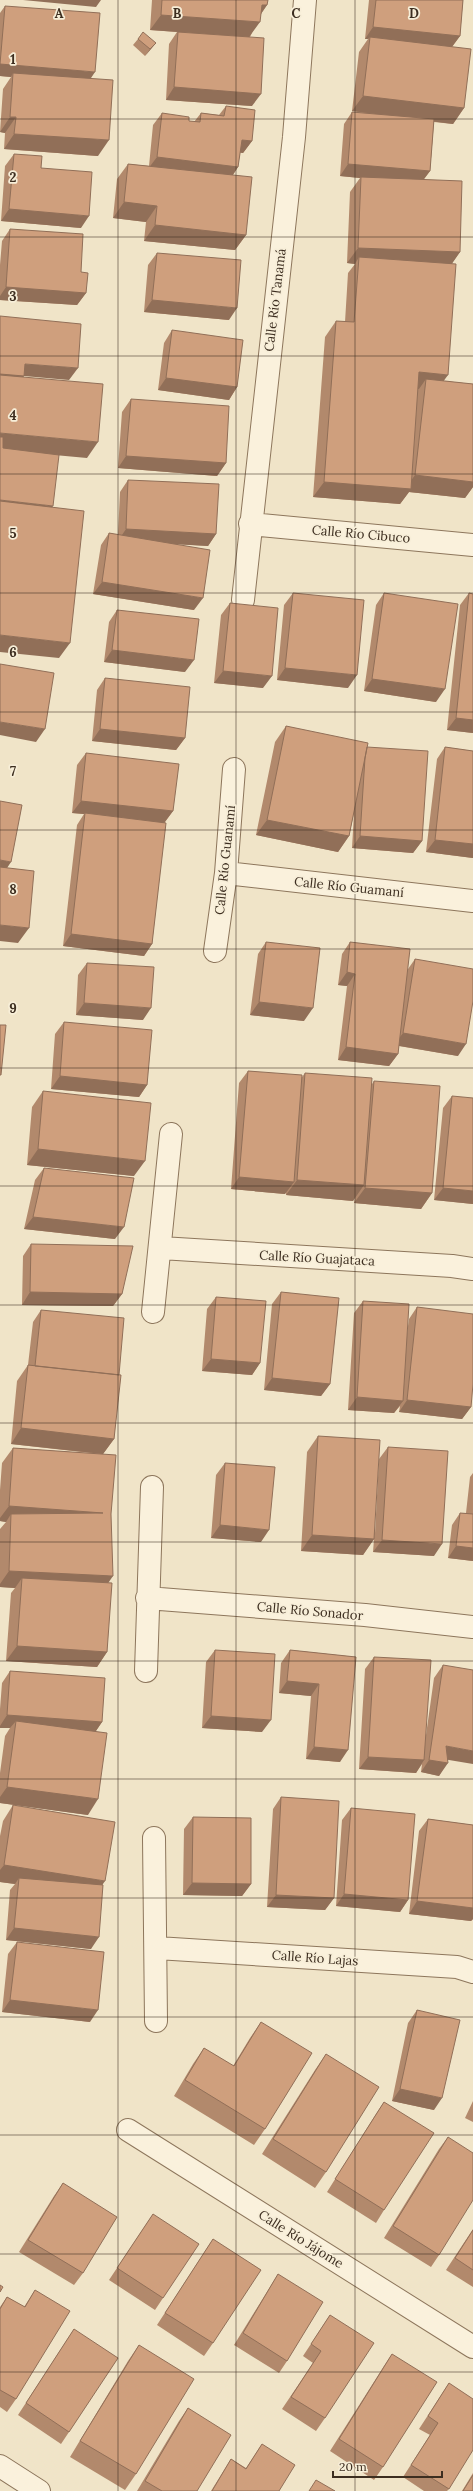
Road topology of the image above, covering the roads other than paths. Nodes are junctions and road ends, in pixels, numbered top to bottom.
1 (305, 0) edge
2 (250, 524) junction
3 (473, 545) edge
4 (243, 600) dead end
5 (234, 769) dead end
6 (226, 873) junction
7 (473, 901) edge
8 (215, 951) dead end
9 (171, 1134) dead end
10 (161, 1248) junction
11 (473, 1269) edge
12 (154, 1312) dead end
13 (152, 1487) dead end
14 (147, 1598) junction
15 (473, 1627) edge
16 (146, 1671) dead end
17 (154, 1838) dead end
18 (157, 1948) junction
19 (473, 1972) edge
20 (156, 2021) dead end
21 (128, 2130) dead end
22 (473, 2347) edge
23 (0, 2466) edge
24 (39, 2491) edge

1 - 2 street, Calle Río Tanamá
2 - 3 street, Calle Río Cibuco
2 - 4 street, Calle Río Tanamá
5 - 6 street, Calle Río Guanamí
6 - 7 street, Calle Río Guamaní
6 - 8 street, Calle Río Guanamí
9 - 10 street
10 - 11 street, Calle Río Guajataca
10 - 12 street
13 - 14 street
14 - 15 street, Calle Río Sonador
14 - 16 street
17 - 18 street
18 - 19 street, Calle Río Lajas
18 - 20 street
21 - 22 street, Calle Río Jájome
23 - 24 street

